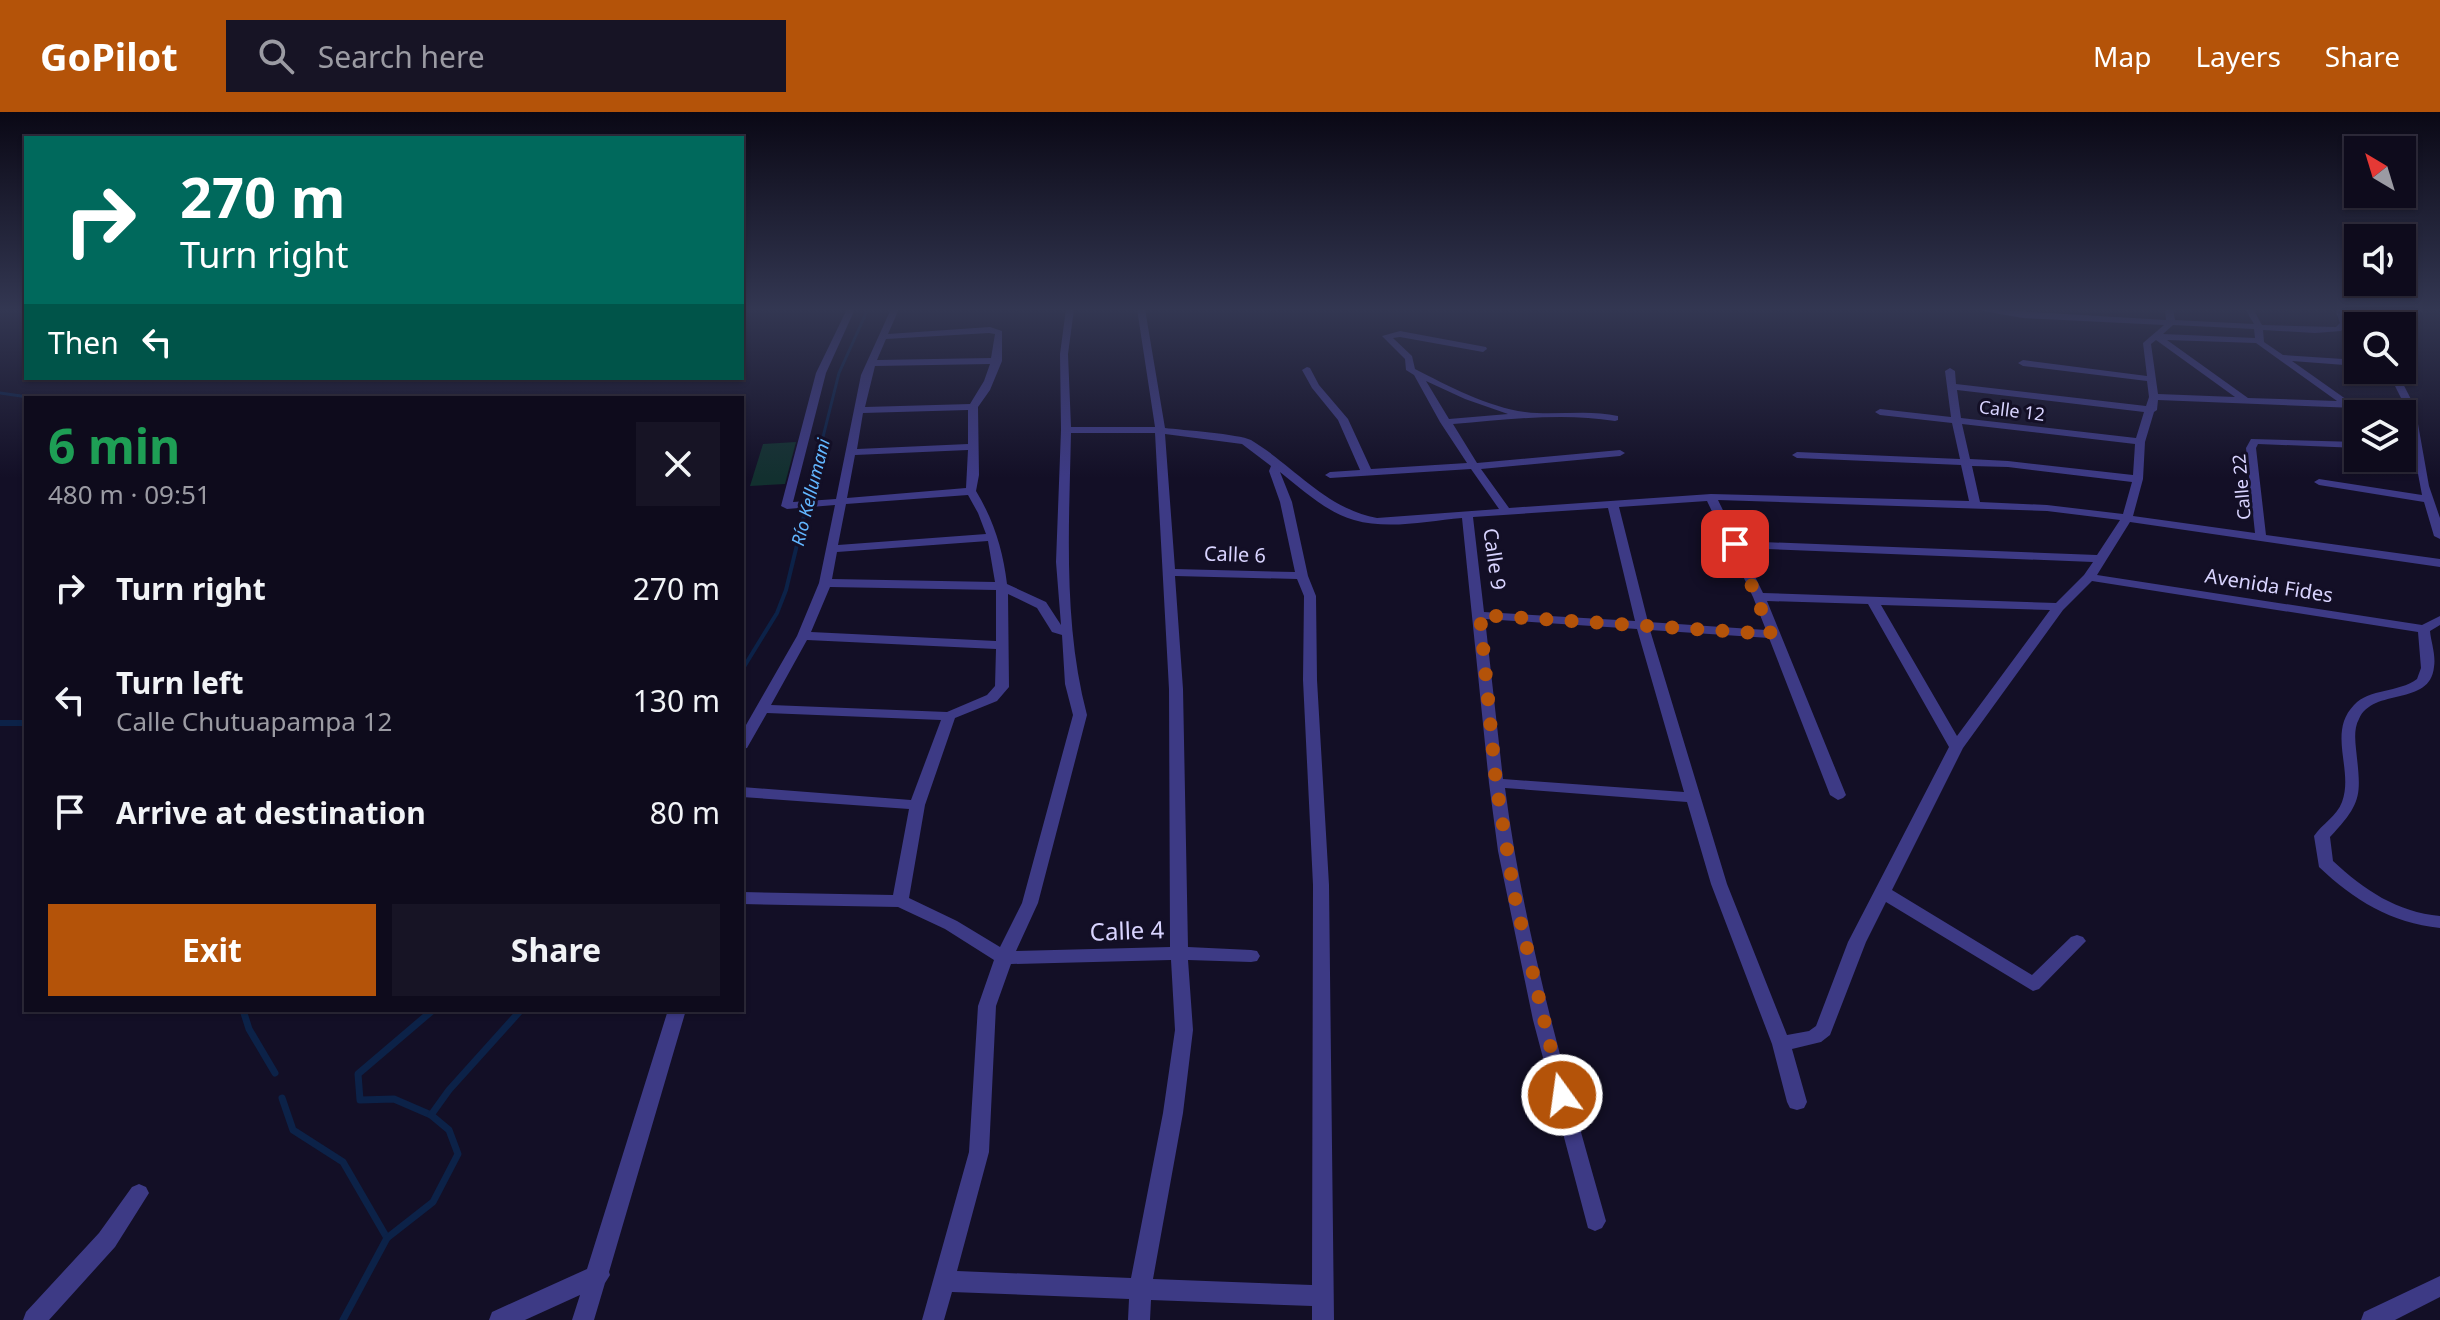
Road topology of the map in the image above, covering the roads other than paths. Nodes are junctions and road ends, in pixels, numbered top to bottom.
1 (825, 365) edge
2 (870, 365) edge
3 (996, 365) edge
4 (1064, 365) edge
5 (1150, 365) edge
6 (1410, 365) edge
7 (2042, 365) edge
8 (2149, 365) edge
9 (2198, 365) edge
10 (2293, 365) edge
11 (1307, 370) dead end
12 (1411, 370) junction
13 (1950, 371) dead end
14 (2151, 379) junction
15 (1951, 386) junction
16 (2154, 397) junction
17 (2246, 401) junction
18 (2344, 402) edge
19 (2344, 404) edge
20 (973, 407) junction
21 (861, 410) junction
22 (2152, 410) junction
23 (1880, 412) dead end
24 (1524, 415) junction
25 (1615, 418) dead end
26 (1956, 419) junction
27 (1445, 422) junction
28 (1066, 430) junction
29 (1160, 430) junction
30 (2140, 442) junction
31 (2344, 444) edge
32 (972, 447) junction
33 (2416, 447) edge
34 (854, 452) junction
35 (1620, 453) dead end
36 (1797, 455) dead end
37 (1966, 462) junction
38 (1277, 465) junction
39 (1474, 466) junction
40 (1366, 471) junction
41 (1330, 475) dead end
42 (2138, 479) junction
43 (2319, 482) dead end
44 (2424, 486) junction
45 (2440, 489) edge
46 (971, 491) junction
47 (1711, 497) junction
48 (844, 499) junction
49 (2429, 500) junction
50 (1612, 503) junction
51 (1975, 505) junction
52 (1505, 510) junction
53 (1467, 514) junction
54 (2127, 518) junction
55 (2440, 536) edge
56 (992, 537) junction
57 (2261, 537) junction
58 (1735, 544) junction
59 (832, 549) junction
60 (2098, 559) junction
61 (2440, 563) edge
62 (1168, 572) junction
63 (1302, 576) junction
64 (2089, 577) junction
65 (825, 583) junction
66 (1001, 586) junction
67 (1759, 597) junction
68 (1872, 600) junction
69 (2059, 607) junction
70 (1480, 615) junction
71 (2440, 620) edge
72 (1643, 627) junction
73 (2424, 629) junction
74 (1068, 633) junction
75 (1771, 634) junction
76 (803, 636) junction
77 (1002, 645) junction
78 (763, 709) junction
79 (949, 716) junction
80 (744, 742) edge
81 (1956, 747) junction
82 (1496, 783) junction
83 (744, 792) edge
84 (1838, 795) dead end
85 (1695, 798) junction
86 (917, 805) junction
87 (1882, 892) junction
88 (744, 898) edge
89 (900, 901) junction
90 (2440, 922) edge
91 (2077, 941) dead end
92 (1179, 953) junction
93 (1251, 956) dead end
94 (1004, 958) junction
95 (676, 1012) edge
96 (1781, 1044) junction
97 (1797, 1102) dead end
98 (139, 1193) dead end
99 (1595, 1221) dead end
100 (599, 1275) junction
101 (944, 1281) junction
102 (2440, 1286) edge
103 (1140, 1291) junction
104 (1321, 1296) junction
105 (2377, 1319) edge
106 (34, 1320) edge
107 (500, 1320) edge
108 (583, 1320) edge
109 (933, 1320) edge
110 (1139, 1320) edge
111 (1323, 1320) edge

1 - 48 street
2 - 21 street
3 - 20 street
4 - 28 street
5 - 29 street
6 - 12 street
7 - 14 street
8 - 14 street
9 - 17 street
10 - 18 street
11 - 40 street
12 - 24 street
12 - 27 street
13 - 15 street
14 - 16 street
15 - 22 street
15 - 26 street
16 - 17 street
16 - 22 street
17 - 19 street
20 - 21 street
20 - 32 street
21 - 34 street
22 - 30 street
23 - 26 street, Calle 12
24 - 25 street
24 - 27 street
26 - 30 street, Calle 12
26 - 37 street
27 - 39 street
28 - 29 street
28 - 74 street
29 - 38 street
29 - 62 street
30 - 42 street
31 - 57 street, Calle 22
32 - 34 street
32 - 46 street
33 - 44 street
34 - 48 street
35 - 39 street
36 - 37 street
37 - 42 street
37 - 51 street
38 - 53 street
38 - 63 street
39 - 40 street
39 - 52 street
40 - 41 street
42 - 54 street
43 - 49 street
44 - 45 street
44 - 49 street
46 - 48 street
46 - 56 street
47 - 50 street
47 - 51 street
47 - 58 street
48 - 59 street
49 - 55 street
50 - 52 street
50 - 72 street
51 - 54 street
52 - 53 street
53 - 70 street, Calle 9
54 - 57 street
54 - 60 street
56 - 59 street
56 - 66 street
57 - 61 street
58 - 60 street
58 - 67 street
59 - 65 street
60 - 64 street
62 - 63 street, Calle 6
62 - 92 street
63 - 104 street
64 - 69 street
64 - 73 street, Avenida Fides
65 - 66 street
65 - 76 street
66 - 74 street
66 - 77 street
67 - 68 street
67 - 75 street
68 - 69 street
68 - 81 street
69 - 81 street
70 - 72 street
70 - 82 street, Calle 9
71 - 73 street
72 - 75 street
72 - 85 street
73 - 90 street
74 - 94 street
75 - 84 street
76 - 77 street
76 - 78 street
77 - 79 street
78 - 79 street
78 - 80 street
79 - 86 street
81 - 87 street
82 - 85 street
82 - 99 street, Calle 9
83 - 86 street
85 - 96 street
86 - 89 street
87 - 91 street
87 - 96 street
88 - 89 street
89 - 94 street
92 - 93 street, Calle 4
92 - 94 street, Calle 4
92 - 103 street
94 - 101 street
95 - 100 street
96 - 97 street
98 - 106 street
100 - 107 street
100 - 108 street
101 - 103 street
101 - 109 street
102 - 105 street
103 - 104 street
103 - 110 street
104 - 111 street

